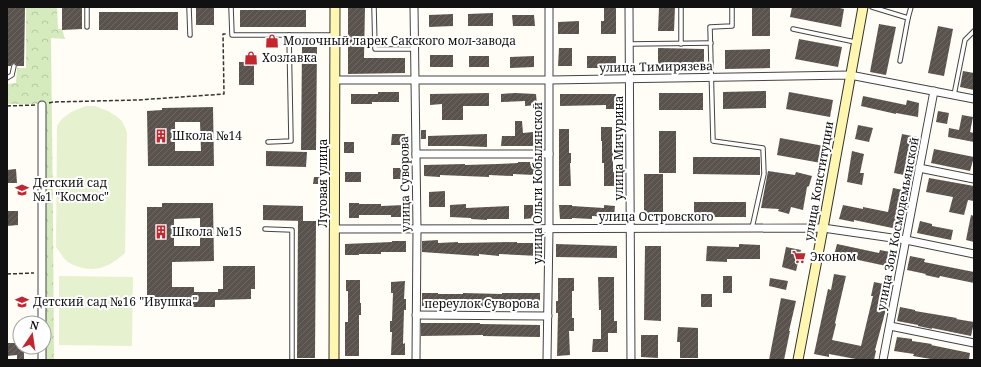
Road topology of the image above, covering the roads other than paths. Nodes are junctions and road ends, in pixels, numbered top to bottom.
1 (87, 7) edge
2 (189, 7) edge
3 (231, 7) edge
4 (335, 7) edge
5 (374, 7) edge
6 (414, 7) edge
7 (549, 7) edge
8 (629, 7) edge
9 (681, 7) edge
10 (732, 7) edge
11 (863, 7) edge
12 (872, 7) edge
13 (911, 7) edge
14 (908, 18) junction
15 (87, 27) dead end
16 (793, 29) dead end
17 (974, 31) edge
18 (190, 35) dead end
19 (336, 35) junction
20 (289, 36) junction
21 (857, 42) junction
22 (711, 43) junction
23 (629, 44) junction
24 (681, 44) junction
25 (414, 49) junction
26 (900, 61) dead end
27 (14, 66) dead end
28 (850, 75) junction
29 (711, 77) junction
30 (7, 78) edge
31 (630, 78) junction
32 (336, 80) junction
33 (415, 80) junction
34 (550, 80) junction
35 (934, 91) junction
36 (954, 95) junction
37 (974, 99) edge
38 (42, 105) road end
39 (268, 142) dead end
40 (416, 154) junction
41 (550, 154) junction
42 (920, 168) junction
43 (974, 179) edge
44 (630, 228) junction
45 (752, 228) junction
46 (823, 228) junction
47 (265, 229) dead end
48 (335, 229) junction
49 (417, 229) junction
50 (549, 229) junction
51 (906, 240) junction
52 (974, 254) edge
53 (42, 315) edge
54 (416, 315) junction
55 (548, 316) junction
56 (890, 326) junction
57 (974, 342) edge
58 (292, 360) edge
59 (334, 360) edge
60 (416, 360) edge
61 (547, 360) edge
62 (631, 360) edge
63 (798, 360) edge
64 (883, 360) edge

1 - 15 lane
2 - 18 lane
3 - 20 lane
4 - 19 street, Луговая улица
5 - 25 lane
6 - 25 street, улица Суворова
7 - 34 street, улица Ольги Кобылянской
8 - 23 street, улица Мичурина
9 - 24 lane
10 - 22 lane
11 - 21 street, улица Конституции
12 - 14 lane
13 - 14 lane
14 - 26 lane
16 - 21 lane
17 - 36 lane
19 - 20 lane
19 - 32 street, Луговая улица
20 - 39 lane
21 - 28 street, улица Конституции
22 - 24 lane
22 - 29 lane
23 - 24 lane
23 - 31 street, улица Мичурина
25 - 33 street, улица Суворова
27 - 30 lane
28 - 29 street, улица Тимирязева
28 - 35 street, улица Тимирязева
28 - 46 street, улица Конституции
29 - 31 street, улица Тимирязева
29 - 45 lane
31 - 34 street, улица Тимирязева
31 - 44 street, улица Мичурина
32 - 33 street, улица Тимирязева
32 - 48 street, Луговая улица
33 - 34 street, улица Тимирязева
33 - 40 street, улица Суворова
34 - 41 street, улица Ольги Кобылянской
35 - 36 street, улица Тимирязева
35 - 42 street, улица Зои Космодемьянской
36 - 37 street, улица Тимирязева
38 - 53 street
40 - 41 street
40 - 49 street, улица Суворова
41 - 50 street, улица Ольги Кобылянской
42 - 43 street
42 - 51 street, улица Зои Космодемьянской
44 - 45 street, улица Островского
44 - 50 street, улица Островского
44 - 62 street, улица Мичурина
45 - 46 street, улица Островского
46 - 51 street, улица Островского
46 - 63 street, улица Конституции
47 - 58 lane
48 - 49 street, улица Островского
48 - 59 street, Луговая улица
49 - 50 street, улица Островского
49 - 54 street, улица Суворова
50 - 55 street, улица Ольги Кобылянской
51 - 52 street, улица Островского
51 - 56 street, улица Зои Космодемьянской
54 - 55 street, переулок Суворова
54 - 60 street, улица Суворова
55 - 61 street, улица Ольги Кобылянской
56 - 57 street
56 - 64 street, улица Зои Космодемьянской

